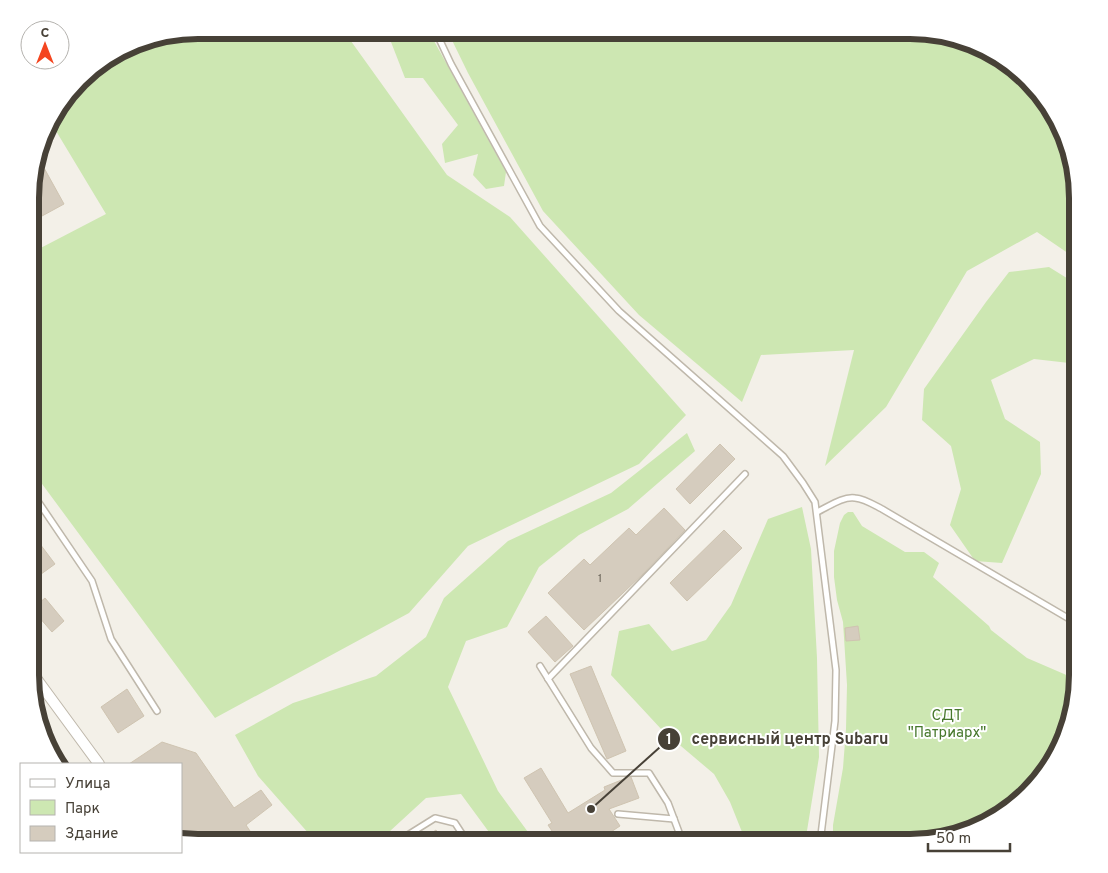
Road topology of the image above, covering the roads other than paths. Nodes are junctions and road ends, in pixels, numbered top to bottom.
1 (439, 39) edge
2 (744, 474) dead end
3 (39, 503) edge
4 (817, 512) junction
5 (1069, 619) edge
6 (540, 666) dead end
7 (548, 679) junction
8 (39, 682) edge
9 (157, 711) dead end
10 (98, 763) edge
11 (618, 814) dead end
12 (674, 819) junction
13 (409, 834) edge
14 (462, 834) edge
15 (680, 834) edge
16 (821, 834) edge

1 - 4 lane
2 - 7 lane
3 - 9 lane
4 - 5 lane
4 - 16 lane
6 - 7 lane
7 - 12 lane
8 - 10 street
11 - 12 lane
12 - 15 lane
13 - 14 lane

